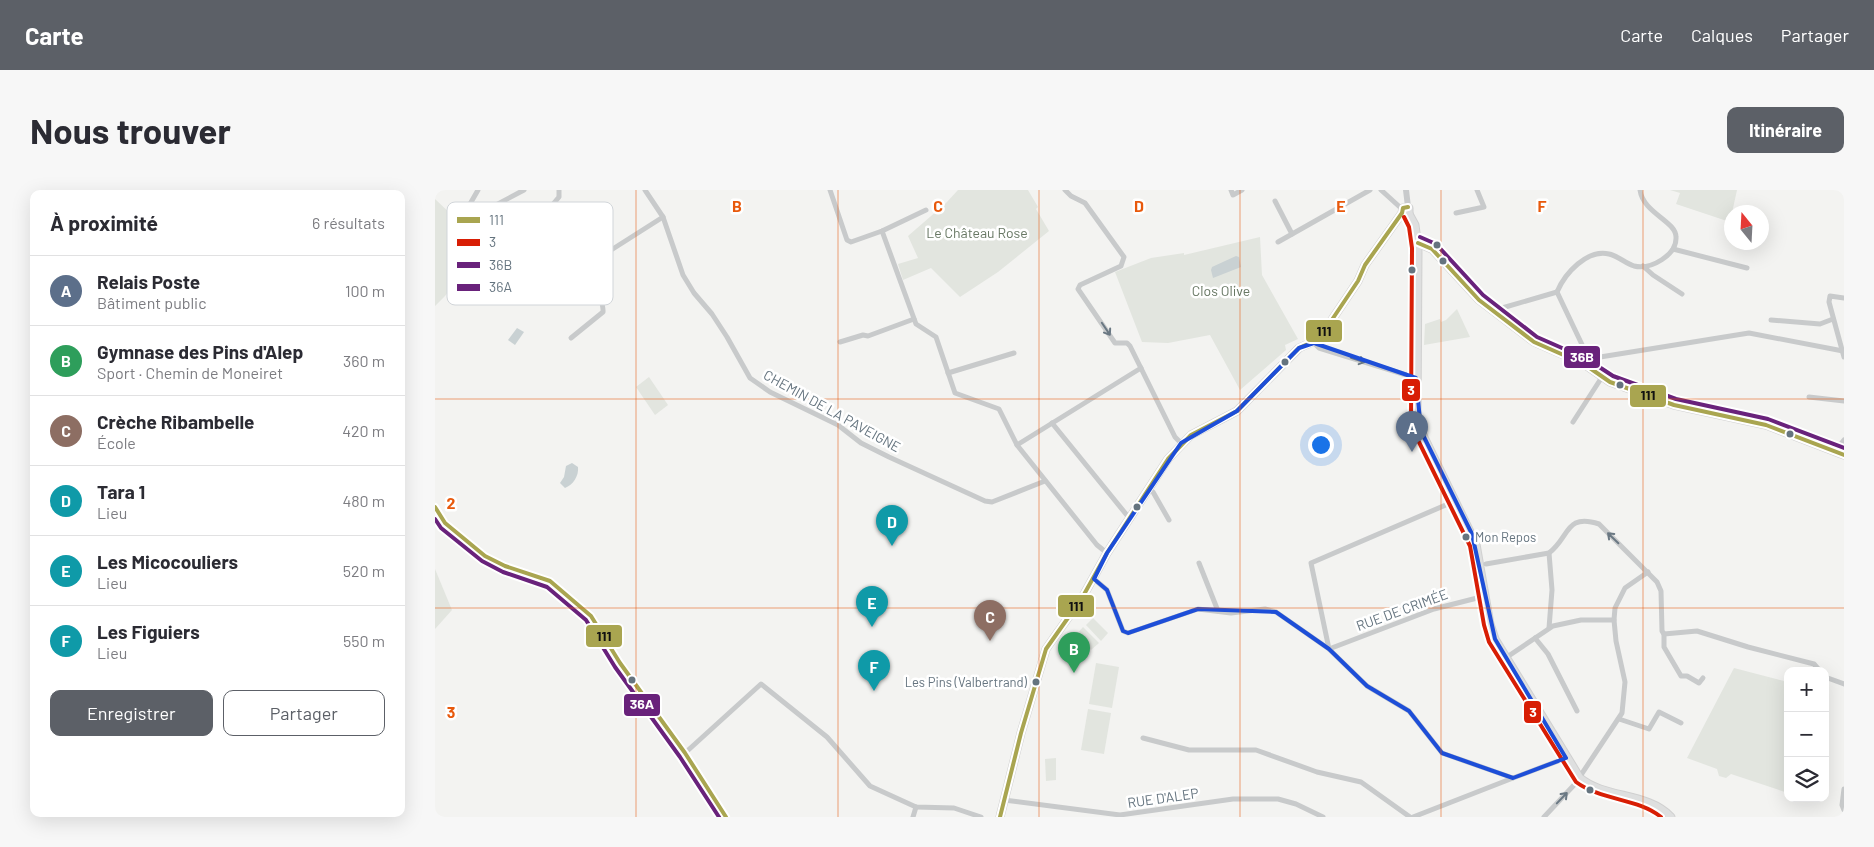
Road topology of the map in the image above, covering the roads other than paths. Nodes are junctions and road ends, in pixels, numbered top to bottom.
1 (478, 190) edge
2 (524, 190) edge
3 (559, 190) edge
4 (645, 190) edge
5 (830, 190) edge
6 (1065, 190) edge
7 (1231, 190) edge
8 (1242, 190) edge
9 (1371, 190) edge
10 (1381, 190) edge
11 (1406, 190) edge
12 (1477, 190) edge
13 (1640, 190) edge
14 (1275, 201) dead end
15 (471, 202) edge
16 (502, 202) edge
17 (555, 202) edge
18 (926, 210) dead end
19 (1405, 211) junction
20 (1456, 213) dead end
21 (663, 218) junction
22 (882, 231) junction
23 (1293, 234) junction
24 (1278, 242) dead end
25 (1418, 243) junction
26 (613, 249) edge
27 (1673, 249) junction
28 (1643, 266) junction
29 (1747, 268) dead end
30 (1557, 292) junction
31 (1682, 294) dead end
32 (1844, 298) edge
33 (603, 305) edge
34 (1497, 314) junction
35 (914, 319) junction
36 (1833, 319) junction
37 (1771, 320) dead end
38 (571, 338) dead end
39 (840, 342) dead end
40 (1314, 343) junction
41 (1843, 351) edge
42 (1015, 353) dead end
43 (1844, 358) edge
44 (1584, 364) junction
45 (1141, 368) junction
46 (948, 373) junction
47 (1601, 377) junction
48 (1416, 378) junction
49 (1809, 397) dead end
50 (1844, 401) edge
51 (1573, 422) dead end
52 (1052, 424) junction
53 (1844, 440) edge
54 (1181, 443) junction
55 (1017, 444) junction
56 (1835, 451) junction
57 (1844, 455) edge
58 (1045, 480) junction
59 (1149, 490) junction
60 (1455, 501) junction
61 (435, 507) edge
62 (1130, 518) junction
63 (1169, 520) dead end
64 (1107, 553) junction
65 (1549, 553) junction
66 (1199, 563) dead end
67 (1486, 564) dead end
68 (1648, 572) junction
69 (1094, 579) junction
70 (1485, 596) junction
71 (1218, 611) junction
72 (1614, 620) junction
73 (1549, 628) junction
74 (1664, 634) junction
75 (1535, 638) junction
76 (1329, 649) junction
77 (1507, 657) junction
78 (1817, 667) edge
79 (1703, 678) dead end
80 (1829, 678) edge
81 (1844, 684) edge
82 (1577, 711) dead end
83 (1619, 719) junction
84 (1681, 723) dead end
85 (1143, 738) dead end
86 (685, 753) junction
87 (1566, 758) junction
88 (1513, 778) junction
89 (1580, 778) junction
90 (1844, 789) edge
91 (1004, 800) junction
92 (916, 806) junction
93 (1844, 810) edge
94 (726, 817) edge
95 (913, 817) edge
96 (981, 817) edge
97 (1000, 817) edge
98 (1323, 817) edge
99 (1411, 817) edge
100 (1544, 817) edge
101 (1671, 817) edge

1 - 15 street
2 - 16 street
3 - 17 street
4 - 21 street, CHEMIN DE LA PAVEIGNE
5 - 22 street
6 -> 45 street
7 - 8 street
9 - 23 street
10 - 19 street
11 - 19 street
12 - 20 street
13 - 27 street
14 - 23 street
18 - 22 street
19 - 25 main road
19 - 40 main road
21 - 26 street
21 - 58 street, CHEMIN DE LA PAVEIGNE
22 - 35 street
23 - 24 street
25 - 34 main road
25 - 48 main road
27 - 28 street
27 - 29 street
28 - 30 street
28 - 31 street
30 - 34 street
30 - 44 street
32 - 36 street
33 - 38 street
34 - 44 main road
35 - 39 street
35 - 46 street
36 - 37 street
36 - 41 street
40 -> 48 street
40 - 54 main road
41 - 43 street
41 - 44 street
42 - 46 street
44 - 47 main road
45 - 52 street
45 - 54 street
46 - 55 street
47 - 51 street
47 - 56 main road
48 - 60 main road
49 - 50 street
52 - 55 street
52 - 62 street
53 - 56 street
54 - 59 main road
55 - 58 street
56 - 57 main road
58 - 64 street
59 - 62 main road
59 - 63 street
60 - 70 main road
60 - 76 street
61 - 86 street
62 - 64 main road
64 - 69 main road
65 - 67 street
68 -> 65 street
65 - 73 street
66 - 71 street
68 - 72 street
68 - 74 street
69 - 71 street
69 - 91 main road
70 - 76 street, RUE DE CRIMÉE
70 - 77 main road
71 - 76 street
72 - 73 street
72 - 83 street
73 - 75 street
74 - 78 street
74 - 79 street
75 - 77 street
75 - 82 street
76 - 88 street
77 - 87 main road
80 - 81 street
83 - 84 street
83 - 89 street
85 - 99 street
86 - 92 street
86 - 94 street
87 - 88 street
87 - 89 main road
88 - 99 street
100 -> 89 street
89 - 101 main road
90 - 93 street
91 - 97 main road
91 - 98 street, RUE D'ALEP
92 - 95 street
92 - 96 street

